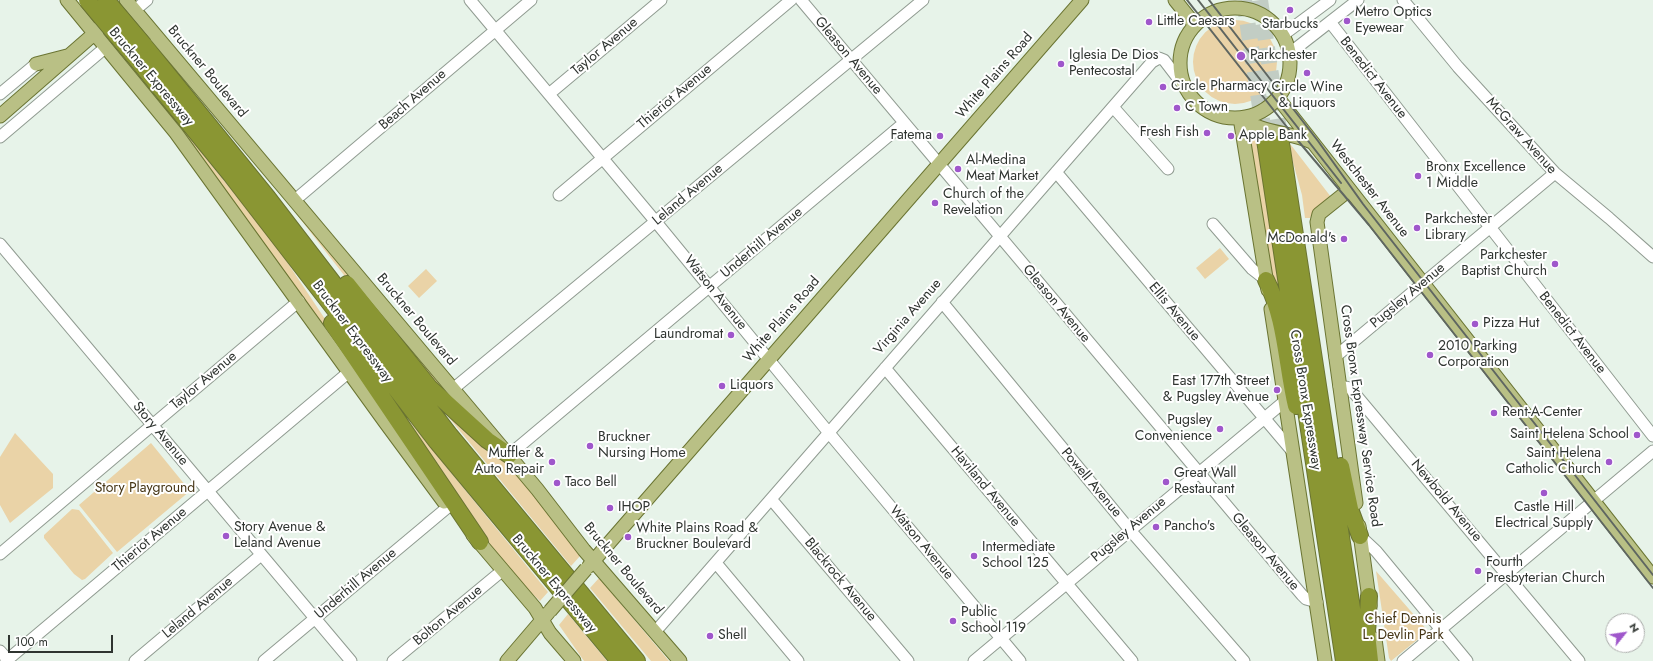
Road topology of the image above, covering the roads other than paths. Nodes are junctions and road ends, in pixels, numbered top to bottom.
1 (67, 0) edge
2 (87, 0) edge
3 (106, 0) edge
4 (147, 0) edge
5 (470, 0) edge
6 (531, 0) edge
7 (661, 0) edge
8 (791, 0) edge
9 (801, 0) edge
10 (923, 0) edge
11 (1082, 0) edge
12 (1175, 0) edge
13 (1330, 0) edge
14 (1358, 0) edge
15 (1403, 0) edge
16 (129, 3) edge
17 (1241, 4) edge
18 (1330, 22) junction
19 (1195, 25) junction
20 (495, 30) junction
21 (95, 33) junction
22 (1283, 35) junction
23 (106, 47) junction
24 (138, 50) junction
25 (1290, 53) junction
26 (69, 56) junction
27 (851, 59) junction
28 (36, 64) joint
29 (1187, 90) junction
30 (0, 94) edge
31 (549, 94) junction
32 (1278, 98) junction
33 (1113, 107) junction
34 (0, 116) edge
35 (1240, 118) junction
36 (904, 124) junction
37 (0, 137) edge
38 (1265, 140) tunnel mouth
39 (1312, 142) junction
40 (1281, 143) tunnel mouth
41 (602, 158) junction
42 (939, 164) junction
43 (1168, 169) dead end
44 (1056, 172) junction
45 (1555, 173) junction
46 (1288, 190) junction
47 (1349, 190) junction
48 (559, 195) dead end
49 (268, 198) junction
50 (294, 200) junction
51 (656, 222) junction
52 (1213, 224) dead end
53 (1490, 228) junction
54 (1000, 237) junction
55 (0, 244) edge
56 (286, 246) junction
57 (1653, 258) edge
58 (1266, 280) junction
59 (1422, 283) junction
60 (710, 286) junction
61 (299, 301) junction
62 (942, 302) junction
63 (1335, 357) junction
64 (769, 360) junction
65 (885, 368) junction
66 (349, 372) junction
67 (1339, 386) junction
68 (453, 389) junction
69 (1285, 401) junction
70 (1264, 418) junction
71 (152, 424) junction
72 (829, 433) junction
73 (1653, 436) edge
74 (1653, 451) edge
75 (1293, 452) junction
76 (509, 455) junction
77 (1198, 473) junction
78 (208, 491) junction
79 (772, 499) junction
80 (1320, 502) junction
81 (1594, 502) junction
82 (448, 507) junction
83 (1130, 530) junction
84 (1360, 536) junction
85 (480, 542) junction
86 (1328, 552) junction
87 (0, 554) edge
88 (261, 555) junction
89 (716, 564) junction
90 (590, 565) junction
91 (503, 570) junction
92 (1507, 574) junction
93 (1653, 577) edge
94 (1066, 583) junction
95 (1369, 596) junction
96 (1317, 602) junction
97 (546, 615) junction
98 (315, 618) junction
99 (1441, 630) junction
100 (655, 632) junction
101 (1001, 638) junction
102 (0, 651) edge
103 (7, 661) edge
104 (135, 661) edge
105 (264, 661) edge
106 (351, 661) edge
107 (393, 661) edge
108 (507, 661) edge
109 (574, 661) edge
110 (619, 661) edge
111 (638, 661) edge
112 (680, 661) edge
113 (798, 661) edge
114 (908, 661) edge
115 (974, 661) edge
116 (1020, 661) edge
117 (1132, 661) edge
118 (1244, 661) edge
119 (1325, 661) edge
120 (1333, 661) edge
121 (1344, 661) edge
122 (1360, 661) edge
123 (1370, 661) edge
124 (1378, 661) edge
125 (1403, 661) edge
126 (1467, 661) edge
127 (1579, 661) edge

1 - 21 main road
2 - 24 highway, Bruckner Expressway, bridge
3 - 24 highway, Bruckner Expressway, bridge
4 - 16 street
5 - 20 street, Watson Avenue
6 - 20 street, Beach Avenue
7 - 31 street, Taylor Avenue
8 - 41 street, Thieriot Avenue
9 - 27 street, Gleason Avenue
10 - 27 street, Leland Avenue
11 - 42 main road, White Plains Road
12 - 19 main road
13 - 22 street
14 - 18 street
15 - 45 street, McGraw Avenue
16 - 21 main road
16 - 50 main road, Bruckner Boulevard
17 - 19 main road
17 - 22 main road
18 - 25 street
18 - 53 street, Benedict Avenue
19 - 29 main road
20 - 31 street, Watson Avenue
20 - 50 street, Beach Avenue
21 - 23 main road
21 - 26 main road
22 - 25 main road
23 - 37 street
23 - 61 main road
24 - 49 highway, Bruckner Expressway
24 - 56 highway, Bruckner Expressway
25 - 32 main road
26 - 28 main road
26 - 34 main road
27 - 36 street, Gleason Avenue
27 - 51 street, Leland Avenue
28 - 30 street
29 - 33 street, Virginia Avenue
29 - 35 main road
31 - 41 street, Watson Avenue
32 - 35 main road
32 - 39 main road, Westchester Avenue
33 - 43 street
33 - 44 street, Virginia Avenue
35 - 39 main road, Westchester Avenue
35 - 58 main road
36 - 42 street, Gleason Avenue
36 - 60 street, Underhill Avenue
38 - 80 highway, Cross Bronx Expressway
39 - 47 main road, Westchester Avenue
40 - 46 highway, Cross Bronx Expressway
41 - 48 street, Thieriot Avenue
41 - 51 street, Watson Avenue
42 - 54 street, Gleason Avenue
42 - 64 main road, White Plains Road
44 - 54 street, Virginia Avenue
44 - 70 street, Ellis Avenue
45 - 53 street, Pugsley Avenue
45 - 57 street, McGraw Avenue
46 - 84 highway
46 - 122 highway, Cross Bronx Expressway
47 - 59 main road, Westchester Avenue
47 - 63 main road, Cross Bronx Expressway Service Road
49 - 76 highway
49 - 111 highway, Bruckner Expressway
50 - 68 main road, Bruckner Boulevard
51 - 60 street, Watson Avenue
51 - 68 street, Leland Avenue
52 - 58 street
53 - 59 street, Pugsley Avenue
53 - 73 street, Benedict Avenue
54 - 62 street, Virginia Avenue
54 - 77 street, Gleason Avenue
55 - 71 street, Story Avenue
56 - 85 highway
56 - 110 highway, Bruckner Expressway
58 - 69 main road
58 - 80 highway
59 - 63 street, Pugsley Avenue
59 - 81 main road, Westchester Avenue
60 - 64 street, Watson Avenue
60 - 76 street, Underhill Avenue
61 - 66 main road
61 - 71 street, Taylor Avenue
62 - 65 street, Virginia Avenue
62 - 83 street, Powell Avenue
63 - 67 main road, Cross Bronx Expressway Service Road
64 - 72 street, Watson Avenue
64 - 90 main road, White Plains Road
65 - 72 street, Virginia Avenue
65 - 94 street, Haviland Avenue
66 - 78 street, Thieriot Avenue
66 - 82 main road
67 - 84 main road, Cross Bronx Expressway Service Road
67 - 92 street, Newbold Avenue
68 - 76 main road, Bruckner Boulevard
69 - 70 street, Pugsley Avenue
69 - 75 main road
70 - 75 street, Ellis Avenue
70 - 77 street, Pugsley Avenue
71 - 78 street, Story Avenue
71 - 87 street, Taylor Avenue
72 - 79 street, Virginia Avenue
72 - 101 street, Watson Avenue
74 - 81 street
75 - 96 main road
76 - 90 main road, Bruckner Boulevard
77 - 83 street, Pugsley Avenue
77 - 96 street, Gleason Avenue
78 - 88 street, Story Avenue
78 - 103 street, Thieriot Avenue
79 - 89 street, Virginia Avenue
79 - 114 street, Blackrock Avenue
80 - 86 highway, Cross Bronx Expressway
81 - 92 street
81 - 93 main road, Westchester Avenue
82 - 85 main road
82 - 98 street, Underhill Avenue
83 - 94 street, Pugsley Avenue
83 - 118 street, Powell Avenue
84 - 95 main road, Cross Bronx Expressway Service Road
84 - 99 street
85 - 91 main road
86 - 120 highway
86 - 121 highway, Cross Bronx Expressway
88 - 98 street, Story Avenue
88 - 104 street, Leland Avenue
89 - 100 street, Virginia Avenue
89 - 113 street
90 - 97 main road, White Plains Road, bridge
90 - 100 main road, Bruckner Boulevard
91 - 97 main road
91 - 107 street, Bolton Avenue
92 - 99 street
92 - 127 street, Newbold Avenue
94 - 101 street, Pugsley Avenue
94 - 117 street, Haviland Avenue
95 - 123 highway
95 - 124 main road, Cross Bronx Expressway Service Road
96 - 119 main road
97 - 108 main road, White Plains Road
97 - 109 main road
98 - 105 street, Underhill Avenue
98 - 106 street, Story Avenue
99 - 125 street
99 - 126 street
100 - 112 main road, Bruckner Boulevard
101 - 115 street, Pugsley Avenue
101 - 116 street, Watson Avenue
102 - 103 street

